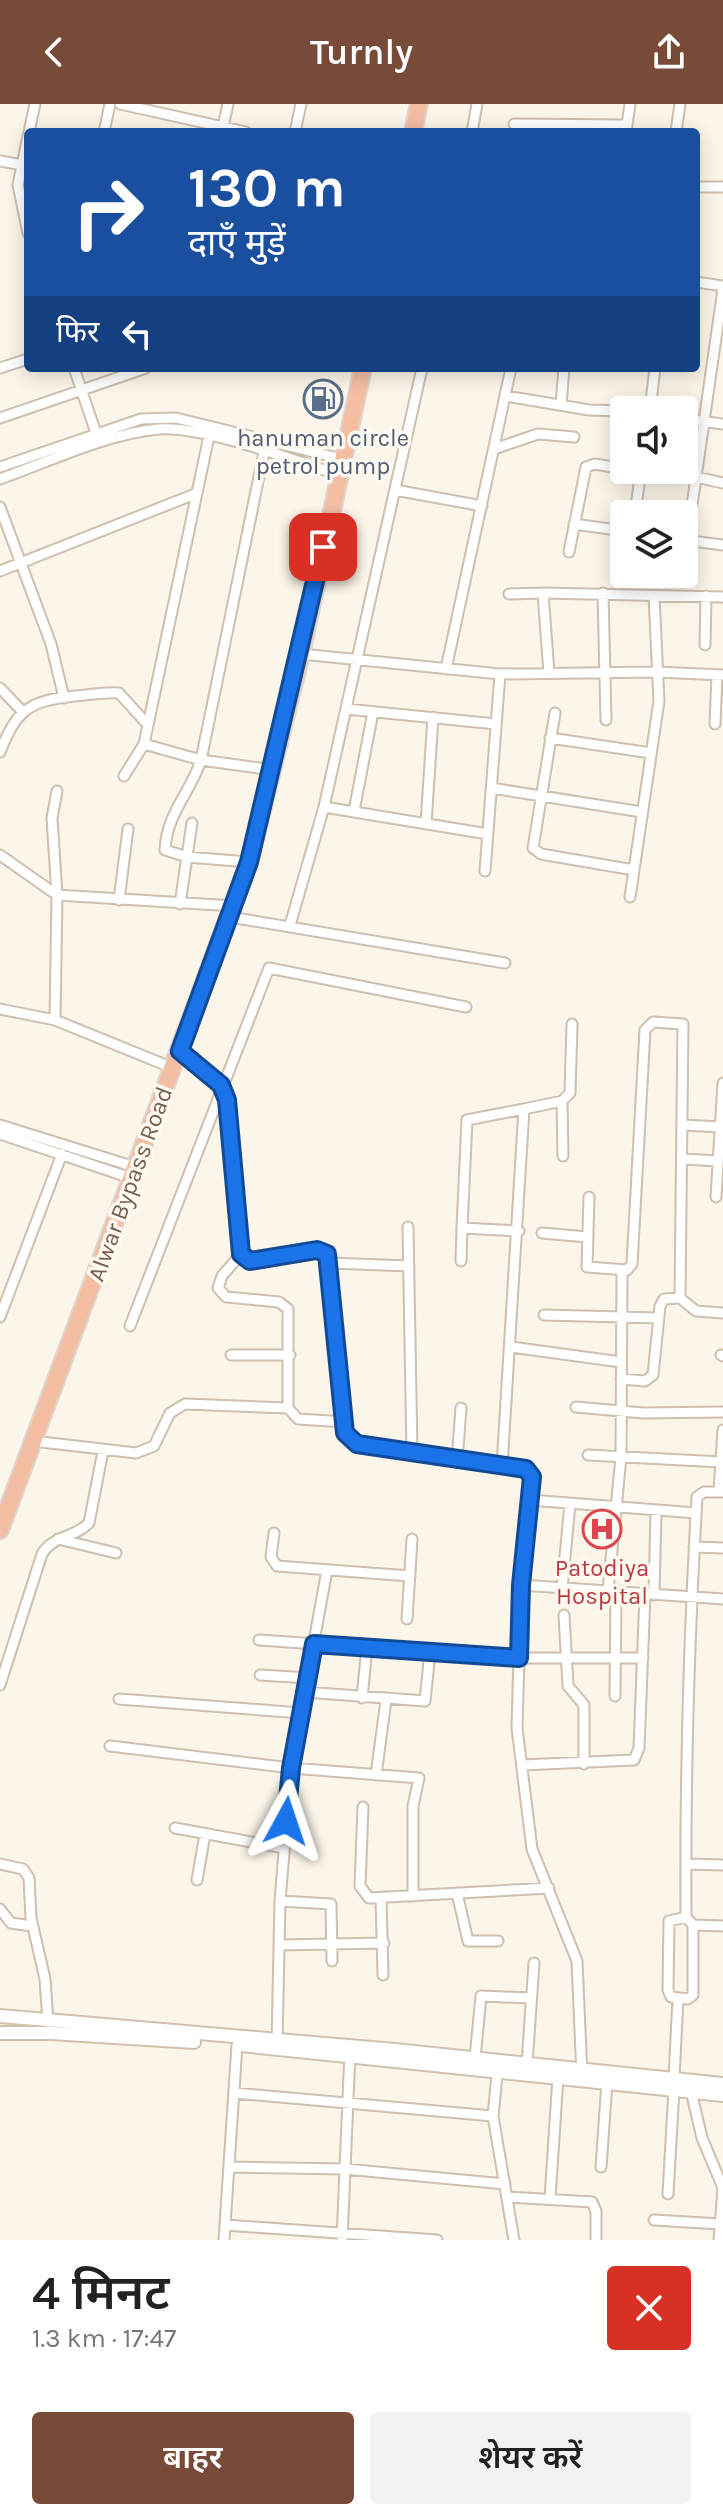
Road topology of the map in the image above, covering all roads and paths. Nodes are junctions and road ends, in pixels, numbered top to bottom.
1 (35, 104) edge
2 (110, 104) edge
3 (120, 104) edge
4 (228, 104) edge
5 (301, 104) edge
6 (419, 104) edge
7 (477, 104) edge
8 (630, 104) edge
9 (680, 104) edge
10 (514, 124) dead end
11 (223, 127) junction
12 (29, 128) edge
13 (105, 128) edge
14 (228, 128) edge
15 (296, 128) edge
16 (414, 128) edge
17 (473, 128) edge
18 (604, 128) edge
19 (627, 128) edge
20 (677, 128) edge
21 (24, 155) edge
22 (0, 161) edge
23 (22, 165) junction
24 (700, 187) edge
25 (723, 187) edge
26 (24, 221) edge
27 (700, 283) edge
28 (723, 288) edge
29 (24, 360) edge
30 (0, 368) edge
31 (75, 372) edge
32 (134, 372) edge
33 (362, 372) edge
34 (421, 372) edge
35 (510, 372) edge
36 (564, 372) edge
37 (655, 372) edge
38 (82, 390) junction
39 (506, 396) junction
40 (652, 396) edge
41 (561, 405) junction
42 (610, 410) edge
43 (0, 418) edge
44 (698, 421) edge
45 (703, 422) junction
46 (723, 424) edge
47 (209, 436) junction
48 (574, 437) dead end
49 (98, 439) junction
50 (494, 449) junction
51 (264, 452) junction
52 (698, 461) edge
53 (0, 467) edge
54 (341, 467) junction
55 (610, 467) edge
56 (698, 477) edge
57 (0, 479) edge
58 (723, 483) edge
59 (395, 490) junction
60 (195, 494) junction
61 (482, 506) junction
62 (0, 507) edge
63 (574, 524) junction
64 (610, 529) edge
65 (698, 542) edge
66 (723, 545) edge
67 (569, 552) dead end
68 (23, 562) junction
69 (0, 571) edge
70 (543, 593) junction
71 (603, 593) junction
72 (509, 594) dead end
73 (654, 596) junction
74 (706, 596) junction
75 (723, 597) edge
76 (705, 645) dead end
77 (301, 654) junction
78 (357, 662) junction
79 (446, 669) junction
80 (605, 672) junction
81 (657, 672) junction
82 (549, 673) junction
83 (500, 674) junction
84 (720, 675) edge
85 (0, 688) edge
86 (64, 698) junction
87 (346, 709) junction
88 (23, 712) junction
89 (373, 712) junction
90 (555, 713) dead end
91 (433, 717) junction
92 (606, 720) dead end
93 (496, 724) junction
94 (715, 724) dead end
95 (148, 725) junction
96 (550, 738) junction
97 (144, 744) junction
98 (0, 752) edge
99 (651, 753) junction
100 (201, 760) junction
101 (273, 770) junction
102 (124, 776) dead end
103 (491, 788) junction
104 (57, 791) dead end
105 (540, 796) junction
106 (324, 807) junction
107 (354, 811) junction
108 (642, 812) junction
109 (192, 823) dead end
110 (426, 824) junction
111 (128, 829) dead end
112 (488, 834) junction
113 (0, 855) edge
114 (187, 857) junction
115 (249, 862) junction
116 (634, 870) junction
117 (485, 871) dead end
118 (57, 895) junction
119 (630, 897) dead end
120 (119, 900) junction
121 (180, 904) junction
122 (232, 912) junction
123 (290, 925) junction
124 (505, 963) dead end
125 (466, 1007) dead end
126 (0, 1009) edge
127 (55, 1020) junction
128 (572, 1024) dead end
129 (180, 1051) junction
130 (173, 1068) junction
131 (723, 1083) edge
132 (221, 1085) junction
133 (562, 1101) junction
134 (524, 1109) junction
135 (684, 1125) junction
136 (720, 1127) junction
137 (3, 1130) edge
138 (0, 1147) edge
139 (62, 1154) junction
140 (563, 1156) dead end
141 (683, 1159) junction
142 (718, 1161) junction
143 (133, 1172) junction
144 (589, 1197) dead end
145 (716, 1197) dead end
146 (408, 1227) dead end
147 (462, 1228) junction
148 (519, 1231) junction
149 (542, 1233) dead end
150 (587, 1237) junction
151 (241, 1254) junction
152 (461, 1261) dead end
153 (330, 1263) junction
154 (409, 1266) junction
155 (622, 1271) junction
156 (680, 1298) junction
157 (723, 1313) edge
158 (544, 1315) dead end
159 (0, 1317) edge
160 (621, 1318) junction
161 (659, 1318) junction
162 (130, 1326) dead end
163 (511, 1347) junction
164 (231, 1355) dead end
165 (290, 1355) junction
166 (621, 1362) junction
167 (621, 1379) junction
168 (576, 1407) dead end
169 (288, 1408) junction
170 (461, 1408) dead end
171 (621, 1411) junction
172 (723, 1412) edge
173 (345, 1422) junction
174 (723, 1430) edge
175 (33, 1441) junction
176 (103, 1451) junction
177 (412, 1454) junction
178 (588, 1455) dead end
179 (621, 1457) junction
180 (457, 1461) junction
181 (721, 1462) edge
182 (502, 1466) junction
183 (721, 1492) edge
184 (530, 1500) junction
185 (570, 1504) junction
186 (616, 1509) junction
187 (656, 1511) junction
188 (696, 1513) junction
189 (1, 1525) edge
190 (274, 1533) dead end
191 (58, 1539) junction
192 (412, 1539) dead end
193 (694, 1547) junction
194 (723, 1548) edge
195 (116, 1553) dead end
196 (327, 1570) junction
197 (410, 1576) junction
198 (521, 1585) junction
199 (562, 1588) junction
200 (612, 1592) junction
201 (650, 1594) junction
202 (691, 1597) junction
203 (723, 1599) edge
204 (564, 1615) dead end
205 (407, 1619) dead end
206 (259, 1640) dead end
207 (314, 1644) junction
208 (367, 1647) junction
209 (430, 1652) junction
210 (565, 1657) junction
211 (519, 1658) junction
212 (615, 1658) junction
213 (643, 1658) junction
214 (260, 1675) dead end
215 (308, 1678) junction
216 (0, 1685) edge
217 (305, 1692) junction
218 (615, 1696) dead end
219 (362, 1698) junction
220 (119, 1699) dead end
221 (386, 1700) junction
222 (301, 1713) junction
223 (110, 1746) dead end
224 (584, 1764) junction
225 (522, 1765) junction
226 (291, 1768) junction
227 (376, 1775) junction
228 (363, 1807) dead end
229 (175, 1828) dead end
230 (205, 1834) junction
231 (284, 1848) junction
232 (0, 1864) edge
233 (686, 1864) junction
234 (723, 1865) edge
235 (197, 1880) dead end
236 (549, 1888) junction
237 (457, 1893) junction
238 (413, 1896) junction
239 (381, 1899) junction
240 (280, 1901) junction
241 (0, 1909) edge
242 (690, 1921) junction
243 (32, 1926) junction
244 (723, 1926) edge
245 (498, 1941) dead end
246 (384, 1943) junction
247 (332, 1944) junction
248 (279, 1945) junction
249 (332, 1961) dead end
250 (534, 1963) dead end
251 (383, 1975) dead end
252 (531, 1998) junction
253 (678, 1998) junction
254 (0, 2016) edge
255 (48, 2022) junction
256 (0, 2033) edge
257 (277, 2044) junction
258 (237, 2045) junction
259 (350, 2051) junction
260 (475, 2058) junction
261 (527, 2064) junction
262 (498, 2066) junction
263 (582, 2074) junction
264 (558, 2077) junction
265 (607, 2082) junction
266 (674, 2084) junction
267 (723, 2084) edge
268 (691, 2091) junction
269 (234, 2093) junction
270 (723, 2095) edge
271 (347, 2104) junction
272 (493, 2116) junction
273 (229, 2167) junction
274 (601, 2167) dead end
275 (345, 2169) junction
276 (505, 2184) junction
277 (668, 2194) dead end
278 (507, 2197) junction
279 (550, 2198) junction
280 (654, 2220) dead end
281 (720, 2224) junction
282 (225, 2225) junction
283 (342, 2237) edge
284 (224, 2240) edge
285 (437, 2240) edge
286 (514, 2240) edge
287 (596, 2240) edge
288 (719, 2240) edge

1 - 12 street
2 - 13 street
3 - 11 street
4 - 11 street
5 - 15 street
6 - 16 highway
7 - 17 street
8 - 19 street
9 - 20 street
10 - 18 street
11 - 14 street
21 - 23 street
22 - 23 street
23 - 26 street
24 - 25 street
27 - 28 street
28 - 45 street
29 - 30 street
31 - 38 street
32 - 38 street
33 - 54 highway, Alwar Bypass Road
34 - 59 street
35 - 39 street
36 - 41 street
37 - 40 street
38 - 43 street
38 - 49 street
39 - 41 street
39 - 50 street
41 - 42 street
44 - 45 street
45 - 46 street
45 - 52 street
47 - 49 street
47 - 51 street
47 - 60 street
48 - 50 street
49 - 53 street
49 - 54 street
49 - 57 street
50 - 61 street
51 - 54 street
51 - 100 street
54 - 77 highway, Alwar Bypass Road
55 - 63 street
56 - 58 street
59 - 61 street
59 - 78 street
60 - 68 street
60 - 95 street
61 - 79 street
62 - 68 street
63 - 64 street
63 - 67 street
65 - 66 street
68 - 69 street
68 - 86 street
70 - 71 street
70 - 72 street
70 - 82 street
71 - 73 street
71 - 80 street
73 - 74 street
73 - 81 street
74 - 75 street
74 - 76 street
77 - 78 street
77 - 101 highway, Alwar Bypass Road
78 - 79 street
78 - 87 street
79 - 83 street
80 - 81 street
80 - 82 street
80 - 92 street
81 - 84 street
81 - 99 street
82 - 83 street
83 - 93 street
84 - 94 street
85 - 88 street
86 - 88 street
86 - 95 street
87 - 89 street
87 - 106 street
88 - 98 street
89 - 91 street
89 - 107 street
90 - 96 street
91 - 93 street
91 - 110 street
93 - 103 street
95 - 97 street
96 - 99 street
96 - 105 street
97 - 100 street
97 - 102 street
99 - 108 street
100 - 101 street
100 - 114 street
101 - 115 highway, Alwar Bypass Road
103 - 105 street
103 - 112 street
104 - 118 street
105 - 108 street
105 - 116 street
106 - 107 street
106 - 123 street
107 - 110 street
108 - 116 street
109 - 114 street
110 - 112 street
111 - 120 street
112 - 117 street
113 - 118 street
114 - 115 street
114 - 121 street
115 - 122 highway, Alwar Bypass Road
116 - 119 street
118 - 120 street
118 - 127 street
120 - 121 street
121 - 122 street
122 - 123 street
122 - 129 highway, Alwar Bypass Road
123 - 124 street
125 - 132 street
126 - 127 street
127 - 130 street
128 - 133 street
129 - 130 highway, Alwar Bypass Road
129 - 132 street
130 - 143 highway, Alwar Bypass Road
131 - 136 street
132 - 151 street
132 - 162 street
133 - 134 street
133 - 140 street
134 - 147 street
134 - 148 street
135 - 136 street
135 - 141 street
135 - 155 street
136 - 142 street
137 - 138 street
137 - 139 street
137 - 143 street
139 - 143 street
139 - 159 street
141 - 142 street
141 - 156 street
142 - 145 street
143 - 175 highway, Alwar Bypass Road
144 - 150 street
146 - 154 street
147 - 148 street
147 - 152 street
148 - 163 street
149 - 150 street
150 - 155 street
151 - 153 street
151 - 165 street
153 - 154 street
153 - 173 street
154 - 177 street
155 - 160 street
156 - 157 street
156 - 161 street
158 - 160 street
160 - 161 street
160 - 166 street
161 - 167 street
163 - 166 street
163 - 182 street
164 - 165 street
165 - 169 street
166 - 167 street
167 - 171 street
168 - 171 street
169 - 173 street
169 - 176 street
170 - 180 street
171 - 172 street
171 - 179 street
173 - 177 street
174 - 181 street
175 - 176 street
175 - 189 highway, Alwar Bypass Road
176 - 191 street
177 - 180 street
178 - 179 street
179 - 181 street
179 - 186 street
180 - 182 street
181 - 183 street
182 - 184 street
183 - 188 street
184 - 185 street
184 - 198 street
185 - 186 street
185 - 199 street
186 - 187 street
186 - 200 street
187 - 188 street
187 - 201 street
188 - 193 street
190 - 196 street
191 - 195 street
191 - 216 street
192 - 197 street
193 - 194 street
193 - 202 street
196 - 197 street
196 - 207 street
197 - 205 street
198 - 199 street
198 - 211 street
199 - 200 street
200 - 201 street
200 - 212 street
201 - 202 street
201 - 213 street
202 - 203 street
202 - 233 street
204 - 210 street
206 - 207 street
207 - 208 street
207 - 215 street
208 - 209 street
208 - 219 street
209 - 211 street
209 - 221 street
210 - 211 street
210 - 212 street
210 - 224 street
211 - 225 street
212 - 213 street
212 - 218 street
213 - 224 street
214 - 215 street
215 - 217 street
217 - 219 street
217 - 222 street
219 - 221 street
220 - 222 street
221 - 227 street
222 - 226 street
223 - 226 street
224 - 225 street
225 - 236 street
226 - 227 street
226 - 231 street
227 - 238 street
228 - 239 street
229 - 230 street
230 - 231 street
230 - 235 street
231 - 240 street
232 - 243 street
233 - 234 street
233 - 242 street
236 - 237 street
236 - 263 street
237 - 238 street
237 - 245 street
238 - 239 street
239 - 246 street
240 - 247 street
240 - 248 street
241 - 243 street
242 - 244 street
242 - 253 street
242 - 253 street
243 - 255 street
246 - 247 street
246 - 251 street
247 - 248 street
247 - 249 street
248 - 257 street
250 - 252 street
252 - 260 street
252 - 261 street
253 - 266 street
254 - 255 street
255 - 257 street
256 - 258 street
257 - 258 street
257 - 259 street
258 - 269 street
259 - 260 street
259 - 262 street
259 - 271 street
260 - 262 street
261 - 262 street
261 - 263 street
262 - 264 street
262 - 272 street
263 - 264 street
263 - 265 street
263 - 266 street
264 - 279 street
265 - 266 street
265 - 274 street
266 - 267 street
266 - 268 street
266 - 277 street
268 - 270 street
268 - 281 street
269 - 271 street
269 - 273 street
271 - 272 street
271 - 275 street
272 - 276 street
273 - 275 street
273 - 282 street
275 - 276 street
275 - 283 street
276 - 278 street
278 - 279 street
278 - 286 street
279 - 287 street
280 - 281 street
281 - 288 street
282 - 283 street
282 - 284 street
283 - 285 street

